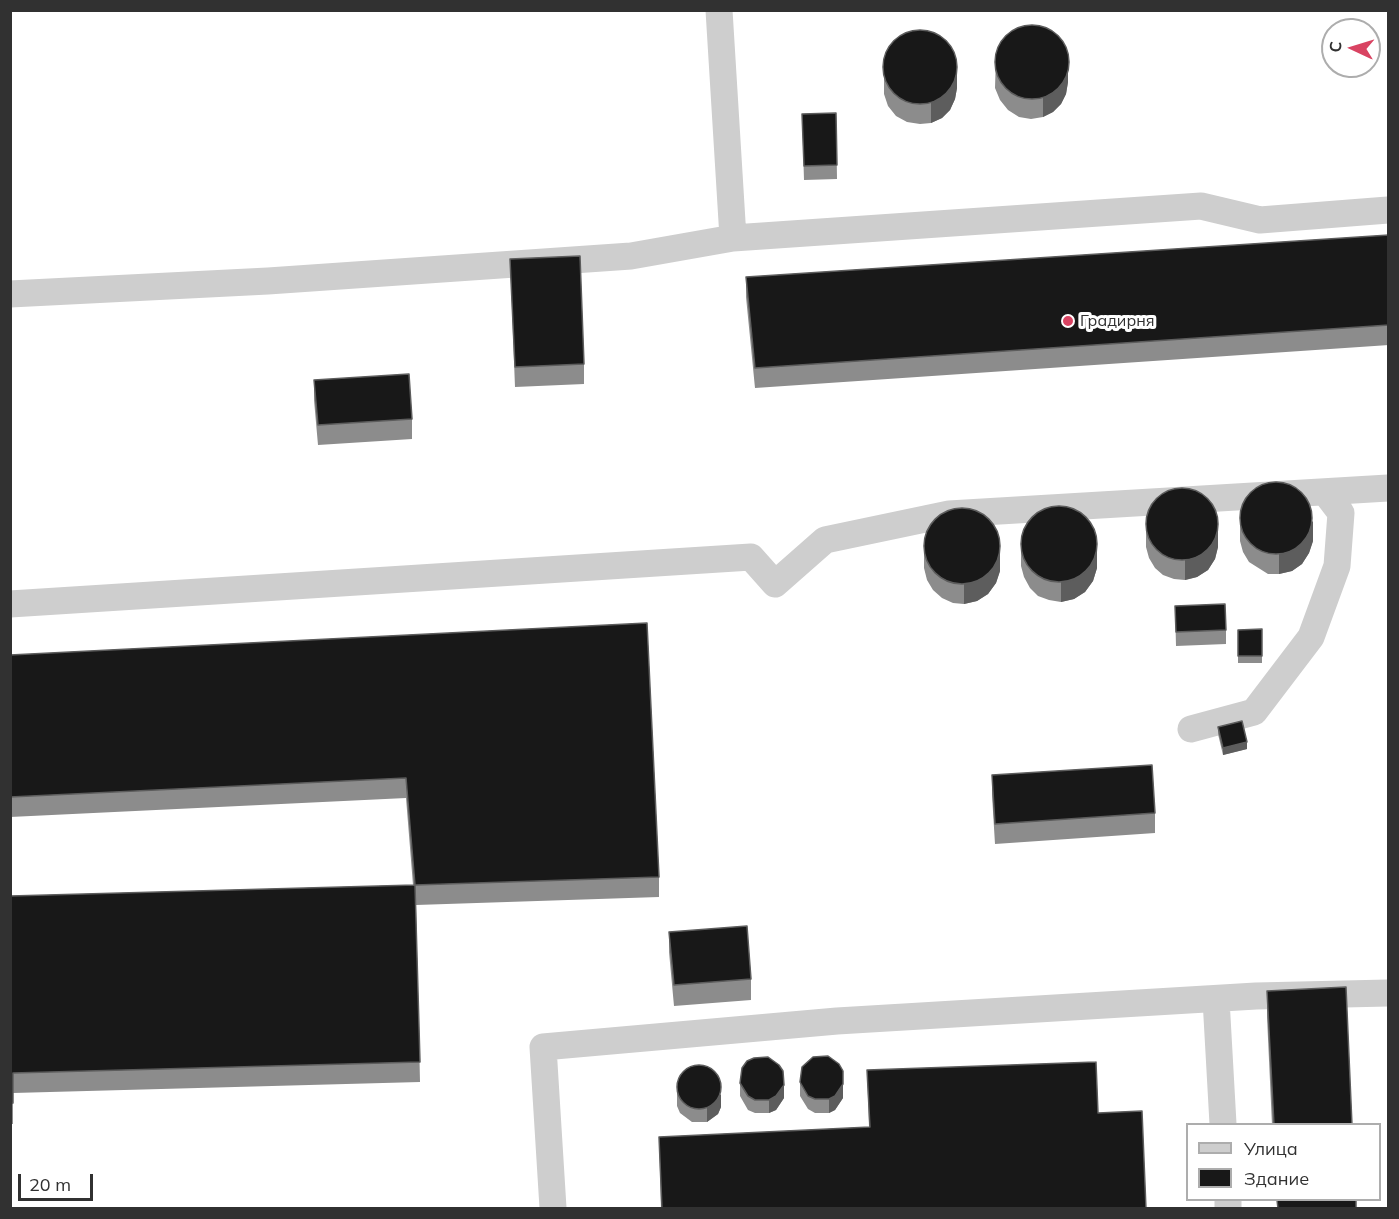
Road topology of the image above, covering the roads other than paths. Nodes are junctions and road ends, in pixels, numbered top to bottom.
1 (719, 10) edge
2 (1389, 210) edge
3 (733, 238) junction
4 (10, 294) edge
5 (1389, 488) edge
6 (1325, 492) junction
7 (10, 604) edge
8 (1191, 729) dead end
9 (1389, 993) edge
10 (1216, 999) junction
11 (1223, 1123) edge
12 (554, 1209) edge

1 - 3 lane
2 - 3 lane
3 - 4 lane
5 - 6 lane
6 - 7 lane
6 - 8 lane
9 - 10 lane
10 - 11 lane
10 - 12 lane

